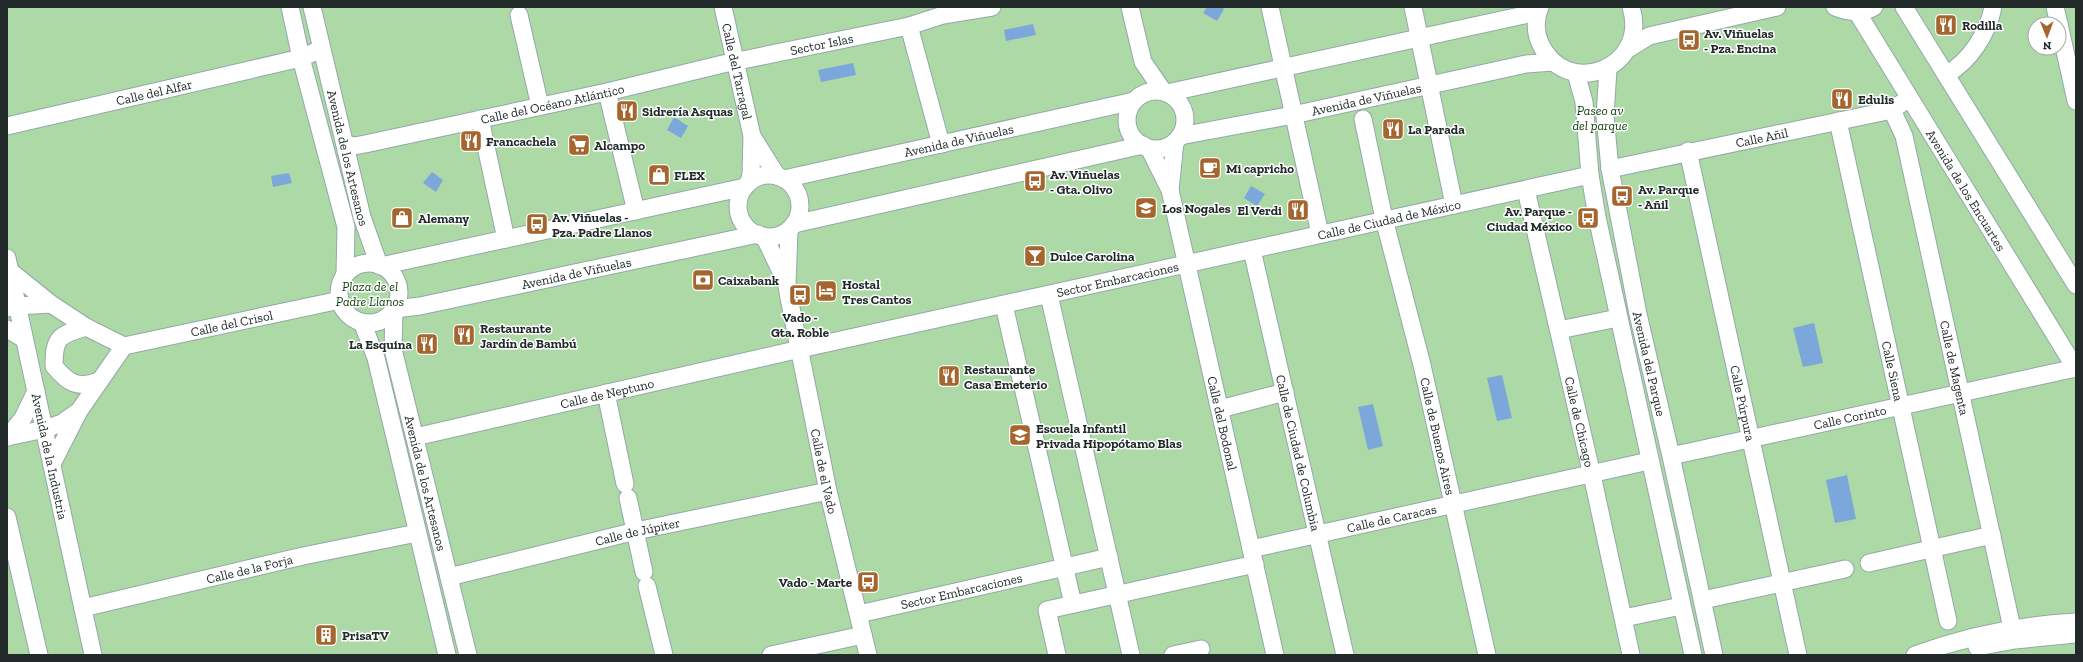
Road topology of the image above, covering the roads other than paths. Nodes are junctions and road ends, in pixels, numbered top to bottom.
1 (723, 7) edge
2 (992, 7) edge
3 (1130, 7) edge
4 (1270, 7) edge
5 (1413, 7) edge
6 (1631, 7) edge
7 (1777, 7) edge
8 (1835, 7) edge
9 (1874, 7) edge
10 (1904, 7) edge
11 (1993, 7) edge
12 (316, 8) edge
13 (1539, 9) edge
14 (966, 10) edge
15 (291, 11) edge
16 (942, 11) edge
17 (1857, 12) junction
18 (519, 15) dead end
19 (909, 26) junction
20 (1420, 38) junction
21 (321, 49) junction
22 (1628, 49) junction
23 (2066, 56) edge
24 (301, 58) junction
25 (735, 62) junction
26 (1143, 62) junction
27 (1553, 62) junction
28 (1283, 68) junction
29 (1608, 69) junction
30 (1576, 73) junction
31 (1947, 74) junction
32 (1429, 86) junction
33 (607, 92) junction
34 (1165, 92) junction
35 (1910, 97) junction
36 (1136, 99) junction
37 (2076, 101) edge
38 (540, 106) junction
39 (1892, 110) junction
40 (1293, 115) junction
41 (480, 119) junction
42 (1363, 119) dead end
43 (1838, 120) junction
44 (7, 126) edge
45 (1928, 126) junction
46 (752, 136) junction
47 (1904, 136) junction
48 (1178, 139) junction
49 (345, 144) junction
50 (941, 144) junction
51 (1146, 146) junction
52 (1688, 151) junction
53 (1610, 169) junction
54 (1590, 175) junction
55 (781, 177) junction
56 (747, 185) junction
57 (1170, 190) junction
58 (1526, 190) junction
59 (1454, 205) junction
60 (636, 211) junction
61 (1384, 219) junction
62 (791, 227) junction
63 (1320, 234) junction
64 (761, 235) junction
65 (506, 239) junction
66 (1252, 250) junction
67 (8, 264) edge
68 (1187, 264) junction
69 (380, 265) junction
70 (346, 275) junction
71 (2076, 285) edge
72 (787, 286) junction
73 (1049, 295) junction
74 (340, 300) junction
75 (51, 304) junction
76 (1004, 305) junction
77 (12, 307) edge
78 (394, 310) junction
79 (1618, 318) junction
80 (362, 322) junction
81 (86, 326) junction
82 (7, 329) edge
83 (1559, 330) junction
84 (24, 339) junction
85 (124, 346) junction
86 (800, 349) junction
87 (2076, 368) edge
88 (99, 381) junction
89 (36, 391) junction
90 (1285, 392) junction
91 (606, 393) junction
92 (1961, 393) junction
93 (1901, 407) junction
94 (1220, 409) junction
95 (79, 411) junction
96 (45, 429) junction
97 (7, 437) edge
98 (415, 437) junction
99 (1751, 439) junction
100 (1671, 456) junction
101 (1649, 461) junction
102 (52, 464) junction
103 (1592, 475) junction
104 (828, 491) junction
105 (1455, 506) junction
106 (7, 517) edge
107 (636, 532) junction
108 (417, 533) junction
109 (1318, 534) junction
110 (1992, 535) junction
111 (1932, 549) junction
112 (1253, 556) junction
113 (1109, 557) junction
114 (1868, 563) dead end
115 (1064, 567) junction
116 (1845, 569) dead end
117 (449, 576) junction
118 (1782, 583) junction
119 (1117, 594) junction
120 (1703, 600) junction
121 (1073, 604) junction
122 (1681, 606) junction
123 (83, 608) junction
124 (859, 614) junction
125 (1624, 618) junction
126 (1948, 621) dead end
127 (2076, 622) edge
128 (2012, 628) junction
129 (2076, 634) edge
130 (863, 635) junction
131 (1201, 649) dead end
132 (39, 655) edge
133 (93, 655) edge
134 (447, 655) edge
135 (468, 655) edge
136 (664, 655) edge
137 (771, 655) edge
138 (868, 655) edge
139 (1057, 655) edge
140 (1131, 655) edge
141 (1173, 655) edge
142 (1276, 655) edge
143 (1345, 655) edge
144 (1487, 655) edge
145 (1631, 655) edge
146 (1692, 655) edge
147 (1714, 655) edge
148 (1798, 655) edge
149 (1915, 655) edge
150 (1950, 655) edge

1 - 25 street, Calle del Tarragal
2 - 14 street, Sector Islas
3 - 26 street
4 - 28 street
5 - 20 street
6 - 22 street
7 - 22 street
8 - 17 street
9 - 17 street
10 - 31 street
11 - 31 street
12 - 15 street, Avenida de los Artesanos
12 - 21 street, Avenida de los Artesanos
13 - 20 street
13 - 27 street
14 - 16 street, Sector Islas
15 - 24 street, Avenida de los Artesanos
16 - 19 street, Sector Islas
17 - 35 street, Avenida de los Encuartes
18 - 38 street
19 - 25 street, Sector Islas
19 - 50 street
20 - 28 street
20 - 32 street
21 - 24 street
21 - 49 street, Avenida de los Artesanos
22 - 29 street
23 - 37 street
24 - 44 street, Calle del Alfar
24 - 70 street, Avenida de los Artesanos
25 - 33 street, Calle del Océano Atlántico
25 - 46 street, Calle del Tarragal
26 - 34 street
26 - 36 street
27 - 30 street
27 - 32 street, Avenida de Viñuelas
28 - 34 street
28 - 40 street
29 - 30 street
29 - 53 street, Avenida del Parque
30 - 54 street, Avenida del Parque
31 - 71 street
32 - 40 street, Avenida de Viñuelas
32 - 59 street
33 - 38 street, Calle del Océano Atlántico
33 - 60 street
34 - 36 street
34 - 48 street
35 - 39 street, Calle Añil
35 - 45 street, Avenida de los Encuartes
36 - 50 street, Avenida de Viñuelas
36 - 51 street
38 - 41 street, Calle del Océano Atlántico
39 - 43 street, Calle Añil
39 - 47 street, Calle de Magenta
40 - 48 street, Avenida de Viñuelas
40 - 63 street
41 - 49 street, Calle del Océano Atlántico
41 - 65 street
42 - 61 street, Calle de Buenos Aires
43 - 52 street, Calle Añil
43 - 93 street, Calle Siena
45 - 47 street
45 - 87 street, Avenida de los Encuartes
46 - 55 street, Calle del Tarragal
46 - 56 street, Calle del Tarragal
47 - 92 street, Calle de Magenta
48 - 51 street
48 - 57 street, Calle del Bodonal
49 - 69 street, Avenida de los Artesanos
50 - 55 street, Avenida de Viñuelas
51 - 57 street, Calle del Bodonal
51 - 62 street
52 - 53 street, Calle Añil
52 - 99 street, Calle Púrpura
53 - 100 street, Avenida del Parque
54 - 58 street, Calle de Ciudad de México
54 - 79 street, Avenida del Parque
55 - 56 street
55 - 62 street
56 - 60 street
56 - 64 street
57 - 68 street, Calle del Bodonal
58 - 59 street, Calle de Ciudad de México
58 - 83 street, Calle de Chicago
59 - 61 street, Calle de Ciudad de México
60 - 65 street
61 - 63 street, Calle de Ciudad de México
61 - 105 street, Calle de Buenos Aires
62 - 64 street
62 - 72 street
63 - 66 street, Calle de Ciudad de México
64 - 72 street
64 - 78 street, Avenida de Viñuelas
65 - 69 street
66 - 68 street, Calle de Ciudad de México
66 - 90 street, Calle de Ciudad de Columbia
67 - 75 street
67 - 77 street, Avenida de la Industria
68 - 73 street, Sector Embarcaciones
68 - 94 street, Calle del Bodonal
69 - 70 street
69 - 78 street
70 - 74 street
72 - 86 street, Calle de el Vado
73 - 76 street, Sector Embarcaciones
73 - 113 street, Sector Embarcaciones
74 - 80 street
74 - 85 street, Calle del Crisol
75 - 77 street
75 - 81 street
76 - 86 street, Sector Embarcaciones
76 - 115 street
77 - 84 street, Avenida de la Industria
78 - 80 street
78 - 98 street, Avenida de los Artesanos
79 - 83 street
79 - 101 street, Avenida del Parque
80 - 108 street, Avenida de los Artesanos
81 - 85 street
81 - 88 street
82 - 84 street
83 - 103 street, Calle de Chicago
84 - 89 street, Avenida de la Industria
85 - 88 street
86 - 91 street, Calle de Neptuno
86 - 104 street, Calle de el Vado
87 - 92 street, Calle Corinto
88 - 95 street
89 - 96 street, Avenida de la Industria
89 - 97 street
90 - 94 street
90 - 109 street, Calle de Ciudad de Columbia
91 - 98 street, Calle de Neptuno
91 - 107 street
92 - 93 street, Calle Corinto
92 - 110 street, Calle de Magenta
93 - 99 street, Calle Corinto
93 - 111 street, Calle Siena
94 - 112 street, Calle del Bodonal
95 - 96 street
95 - 102 street
96 - 97 street
96 - 102 street, Avenida de la Industria
98 - 117 street, Avenida de los Artesanos
99 - 100 street, Calle Corinto
99 - 118 street, Calle Púrpura
100 - 120 street, Avenida del Parque
101 - 103 street, Calle de Caracas
101 - 122 street, Avenida del Parque
102 - 123 street, Avenida de la Industria
103 - 105 street, Calle de Caracas
103 - 125 street, Calle de Chicago
104 - 107 street, Calle de Júpiter
104 - 124 street, Calle de el Vado
105 - 109 street, Calle de Caracas
105 - 144 street, Calle de Buenos Aires
106 - 132 street
107 - 117 street, Calle de Júpiter
107 - 136 street
108 - 123 street, Calle de la Forja
108 - 134 street, Avenida de los Artesanos
109 - 112 street, Calle de Caracas
109 - 143 street, Calle de Ciudad de Columbia
110 - 111 street
110 - 128 street, Calle de Magenta
111 - 114 street
111 - 126 street, Calle Siena
112 - 119 street
112 - 142 street, Calle del Bodonal
113 - 115 street, Sector Embarcaciones
113 - 119 street, Sector Embarcaciones
115 - 121 street
115 - 124 street, Sector Embarcaciones
116 - 118 street
117 - 135 street, Avenida de los Artesanos
118 - 120 street
118 - 148 street, Calle Púrpura
119 - 121 street
119 - 140 street, Sector Embarcaciones
120 - 147 street, Avenida del Parque
121 - 139 street
122 - 125 street
122 - 146 street, Avenida del Parque
123 - 133 street, Avenida de la Industria
124 - 130 street, Calle de el Vado
125 - 145 street, Calle de Chicago
127 - 128 street
128 - 149 street
129 - 150 street
130 - 137 street
130 - 138 street, Calle de el Vado
131 - 141 street

